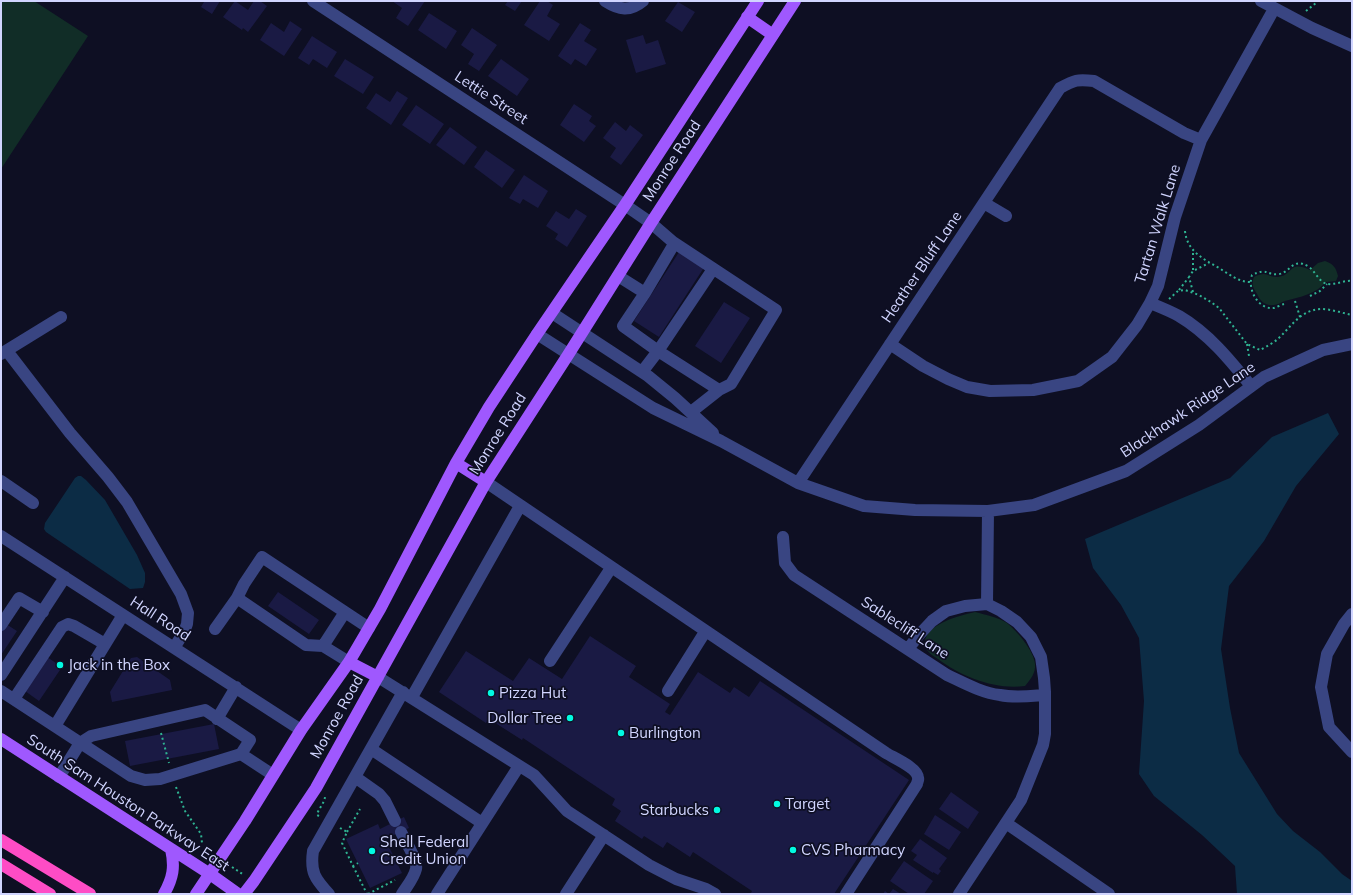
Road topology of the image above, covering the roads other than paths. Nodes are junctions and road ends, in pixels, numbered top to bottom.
1 (313, 1) edge
2 (605, 1) edge
3 (643, 1) edge
4 (758, 1) edge
5 (795, 1) edge
6 (1261, 1) edge
7 (1274, 9) junction
8 (747, 17) junction
9 (773, 35) junction
10 (1352, 46) edge
11 (1201, 140) junction
12 (984, 203) junction
13 (625, 205) junction
14 (1006, 216) dead end
15 (651, 222) junction
16 (674, 244) junction
17 (713, 269) junction
18 (618, 276) junction
19 (645, 293) junction
20 (1150, 303) junction
21 (552, 313) junction
22 (61, 317) dead end
23 (582, 332) junction
24 (537, 334) junction
25 (890, 344) junction
26 (1352, 344) edge
27 (658, 351) junction
28 (4, 352) edge
29 (568, 355) junction
30 (642, 372) junction
31 (1251, 386) junction
32 (719, 390) junction
33 (691, 412) junction
34 (721, 441) junction
35 (456, 463) junction
36 (1, 481) edge
37 (486, 482) junction
38 (798, 483) junction
39 (33, 503) dead end
40 (520, 506) junction
41 (988, 511) junction
42 (1, 536) edge
43 (784, 537) dead end
44 (611, 568) junction
45 (65, 577) junction
46 (237, 598) junction
47 (987, 604) junction
48 (43, 612) junction
49 (344, 612) junction
50 (1352, 614) edge
51 (123, 615) junction
52 (1, 625) edge
53 (369, 628) junction
54 (215, 629) dead end
55 (705, 632) junction
56 (105, 644) junction
57 (323, 646) junction
58 (174, 648) junction
59 (908, 649) junction
60 (550, 661) dead end
61 (349, 662) junction
62 (1, 675) edge
63 (378, 676) junction
64 (236, 687) junction
65 (1, 691) edge
66 (668, 691) dead end
67 (408, 695) junction
68 (1045, 695) junction
69 (14, 699) junction
70 (218, 719) junction
71 (55, 726) junction
72 (301, 730) junction
73 (1, 739) edge
74 (80, 743) junction
75 (371, 749) junction
76 (1352, 752) edge
77 (241, 754) junction
78 (519, 766) junction
79 (273, 775) junction
80 (59, 776) junction
81 (355, 778) junction
82 (482, 823) junction
83 (1006, 823) junction
84 (604, 835) junction
85 (1, 840) edge
86 (171, 849) junction
87 (1, 864) edge
88 (210, 874) junction
89 (50, 894) edge
90 (90, 894) edge
91 (164, 894) edge
92 (196, 894) edge
93 (238, 894) edge
94 (244, 894) edge
95 (330, 894) edge
96 (402, 894) edge
97 (436, 894) edge
98 (566, 894) edge
99 (715, 894) edge
100 (846, 894) edge
101 (959, 894) edge
102 (1109, 894) edge

1 - 13 street, Lettie Street
2 - 3 street
4 - 8 main road, Monroe Road
5 - 9 main road, Monroe Road
6 - 7 street
7 - 10 street
7 - 11 street, Tartan Walk Lane
8 - 9 main road
8 - 13 main road, Monroe Road
9 - 15 main road, Monroe Road
11 - 12 street, Heather Bluff Lane
11 - 20 street, Tartan Walk Lane
12 - 14 street
12 - 25 street, Heather Bluff Lane
13 - 15 street, Lettie Street
13 - 21 main road, Monroe Road
15 - 16 street, Lettie Street
15 - 18 main road, Monroe Road
16 - 17 street, Lettie Street
16 - 19 street
17 - 27 street
17 - 32 street, Lettie Street
18 - 19 street
18 - 23 main road, Monroe Road
19 - 27 street
20 - 25 street, Tartan Walk Lane
20 - 31 street
21 - 23 street, Blackhawk Ridge Lane
21 - 24 main road, Monroe Road
22 - 28 street
23 - 29 main road, Monroe Road
23 - 30 street, Blackhawk Ridge Lane
24 - 29 street, Blackhawk Ridge Lane
24 - 35 main road, Monroe Road
25 - 38 street, Heather Bluff Lane
26 - 31 street, Blackhawk Ridge Lane
27 - 30 street
27 - 32 street
28 - 58 street
29 - 34 street, Blackhawk Ridge Lane
29 - 37 main road, Monroe Road
30 - 33 street, Blackhawk Ridge Lane
31 - 41 street, Blackhawk Ridge Lane
32 - 33 street
33 - 34 street, Blackhawk Ridge Lane
34 - 38 street, Blackhawk Ridge Lane
35 - 37 main road
35 - 53 main road, Monroe Road
36 - 39 street
37 - 40 street
37 - 63 main road, Monroe Road
38 - 41 street, Blackhawk Ridge Lane
40 - 44 street
40 - 67 street
41 - 47 street
42 - 45 street, Hall Road
43 - 59 street, Sablecliff Lane
44 - 55 street
44 - 60 street
45 - 48 street
45 - 51 street, Hall Road
46 - 49 street
46 - 54 street
46 - 57 street
47 - 59 street
47 - 68 street
48 - 52 street
48 - 62 street
49 - 53 street
49 - 57 street
50 - 76 street
51 - 56 street
51 - 58 street, Hall Road
53 - 61 main road, Monroe Road
55 - 66 street
55 - 100 street
56 - 69 street
56 - 71 street
57 - 61 street
58 - 64 street, Hall Road
59 - 68 street, Sablecliff Lane
61 - 63 main road
61 - 72 main road, Monroe Road
63 - 67 street
63 - 94 main road, Monroe Road
64 - 70 street
64 - 72 street, Hall Road
65 - 69 street
67 - 75 street
67 - 78 street
68 - 83 street
69 - 71 street
70 - 74 street
70 - 77 street
71 - 74 street
72 - 79 main road, Monroe Road
73 - 80 main road, South Sam Houston Parkway East
74 - 77 street
74 - 80 street
75 - 81 street
75 - 82 street
77 - 79 street
78 - 82 street
78 - 84 street
79 - 88 main road, Monroe Road
80 - 86 main road, South Sam Houston Parkway East
81 - 95 street
81 - 96 street
82 - 97 street
83 - 101 street
83 - 102 street
84 - 98 street
84 - 99 street
85 - 90 highway
86 - 88 main road, South Sam Houston Parkway East
86 - 91 main road
87 - 89 highway
88 - 92 main road, Monroe Road
88 - 93 main road, South Sam Houston Parkway East

